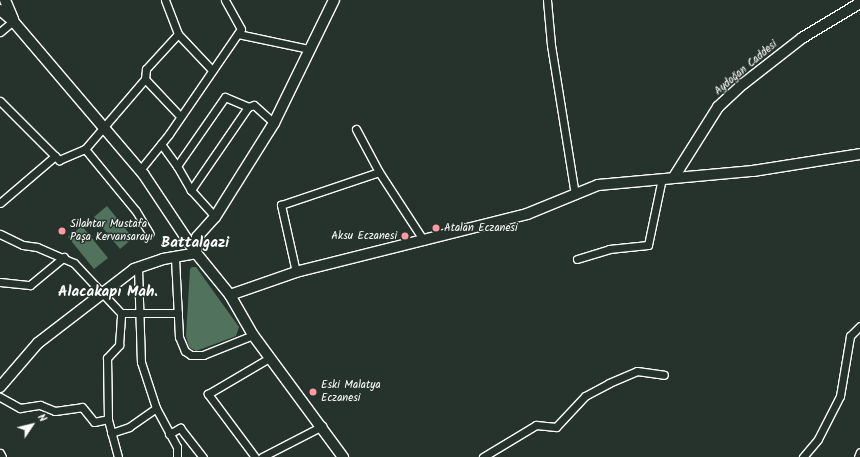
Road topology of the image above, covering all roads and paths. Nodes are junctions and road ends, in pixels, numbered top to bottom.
1 (5, 0) edge
2 (166, 0) edge
3 (225, 0) edge
4 (334, 0) edge
5 (547, 0) edge
6 (860, 3) edge
7 (0, 10) edge
8 (14, 21) junction
9 (0, 32) edge
10 (178, 34) junction
11 (238, 34) junction
12 (309, 49) junction
13 (212, 70) junction
14 (145, 79) junction
15 (0, 101) edge
16 (248, 106) junction
17 (180, 116) junction
18 (274, 123) junction
19 (104, 126) junction
20 (356, 128) dead end
21 (161, 144) junction
22 (84, 149) junction
23 (860, 154) edge
24 (55, 156) junction
25 (177, 166) junction
26 (140, 170) junction
27 (379, 172) junction
28 (674, 177) junction
29 (662, 178) junction
30 (190, 190) junction
31 (575, 195) junction
32 (0, 203) edge
33 (215, 217) junction
34 (149, 233) dead end
35 (0, 234) edge
36 (424, 241) junction
37 (196, 253) junction
38 (64, 257) junction
39 (175, 258) junction
40 (577, 259) dead end
41 (138, 268) junction
42 (296, 272) junction
43 (0, 282) edge
44 (104, 293) junction
45 (230, 295) junction
46 (121, 313) junction
47 (140, 313) junction
48 (178, 313) junction
49 (860, 326) edge
50 (253, 335) junction
51 (269, 358) junction
52 (664, 375) dead end
53 (0, 387) edge
54 (0, 397) edge
55 (156, 408) junction
56 (108, 419) junction
57 (322, 426) junction
58 (111, 433) junction
59 (170, 434) junction
60 (860, 452) edge
61 (0, 453) edge
62 (2, 457) edge
63 (118, 457) edge
64 (177, 457) edge
65 (203, 457) edge
66 (256, 457) edge
67 (262, 457) edge
68 (343, 457) edge
69 (483, 457) edge
70 (803, 457) edge
71 (858, 457) edge

1 - 8 street
2 - 10 street
3 - 11 street
4 - 12 street
5 - 31 street
6 - 28 street, Aydoğan Caddesi
7 - 8 street
8 - 9 street
8 - 19 street
10 - 13 street
10 - 14 street
11 - 12 street
11 - 13 street
12 - 18 street
13 - 17 street
14 - 17 street
14 - 19 street
15 - 24 street
16 - 18 street
16 - 25 street
16 - 30 street
17 - 21 street
18 - 33 street
19 - 22 street
19 - 26 street
20 - 27 street
21 - 25 street
21 - 26 street
22 - 24 street
22 - 34 street
23 - 28 street
24 - 32 street
25 - 30 street
26 - 37 street
27 - 36 street
27 - 42 street
28 - 29 street
29 - 31 street
29 - 40 street
30 - 33 street
31 - 36 street
33 - 37 street
35 - 38 street
36 - 42 street
37 - 39 street
37 - 45 street
38 - 43 street
38 - 44 street
39 - 41 street
39 - 48 street
41 - 44 street
41 - 47 street
42 - 45 street
44 - 46 street
44 - 53 street
45 - 50 street
46 - 47 street
46 - 56 street
47 - 48 street
47 - 55 street
48 - 50 street
49 - 70 street
50 - 51 street
51 - 57 street
51 - 66 street
52 - 69 street
54 - 56 street
55 - 58 street
55 - 59 street
56 - 58 street
57 - 67 street
57 - 68 street
58 - 63 street
59 - 64 street
59 - 65 street
60 - 71 street
61 - 62 street

